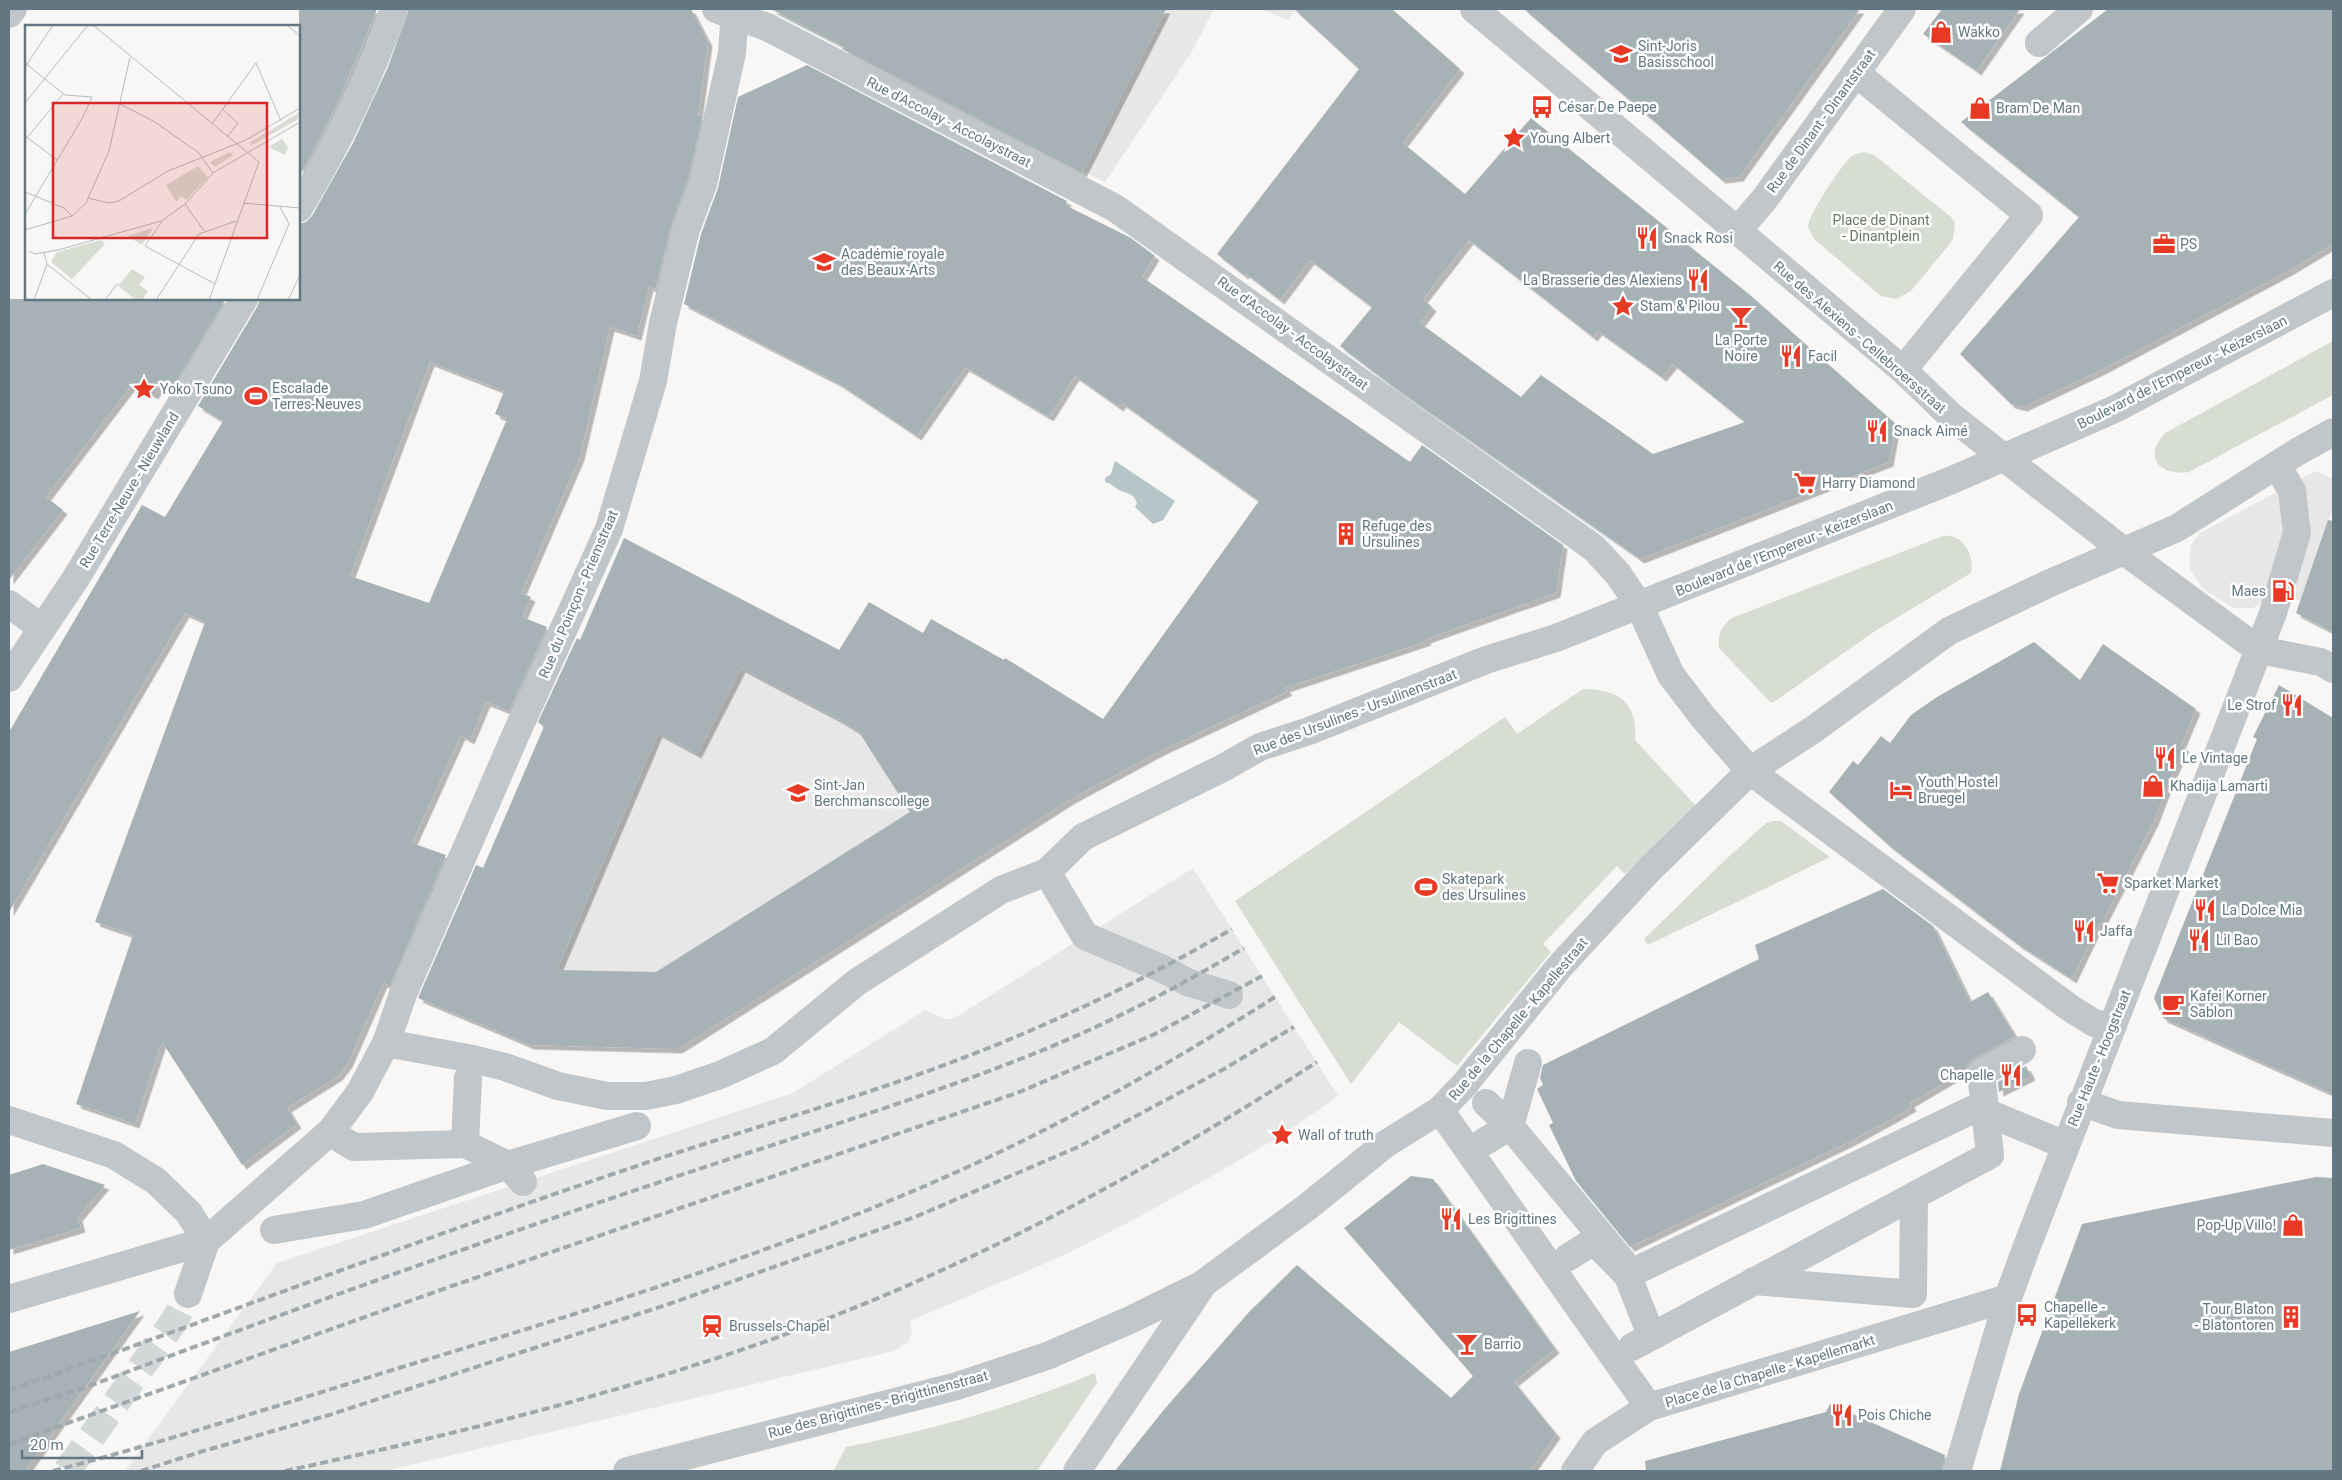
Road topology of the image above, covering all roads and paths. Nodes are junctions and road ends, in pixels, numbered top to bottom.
1 (13, 9) edge
2 (394, 9) edge
3 (1474, 9) edge
4 (1902, 9) edge
5 (2079, 9) edge
6 (729, 11) edge
7 (9, 14) edge
8 (2039, 43) dead end
9 (1856, 73) junction
10 (300, 206) edge
11 (1737, 231) junction
12 (2333, 293) edge
13 (243, 300) edge
14 (1903, 370) junction
15 (2333, 432) edge
16 (2004, 457) junction
17 (2277, 465) junction
18 (2124, 551) junction
19 (9, 604) edge
20 (1639, 605) junction
21 (42, 628) junction
22 (2259, 650) junction
23 (2333, 669) edge
24 (9, 678) edge
25 (1750, 771) junction
26 (1047, 872) junction
27 (1229, 995) dead end
28 (2111, 1026) junction
29 (386, 1043) junction
30 (2022, 1050) dead end
31 (1528, 1063) dead end
32 (468, 1078) dead end
33 (2082, 1102) junction
34 (1486, 1103) dead end
35 (1440, 1110) junction
36 (1986, 1112) junction
37 (9, 1120) edge
38 (636, 1126) dead end
39 (2333, 1133) edge
40 (1497, 1135) junction
41 (340, 1138) dead end
42 (465, 1144) junction
43 (2065, 1145) junction
44 (516, 1173) junction
45 (1914, 1196) junction
46 (274, 1230) dead end
47 (206, 1240) junction
48 (1594, 1241) junction
49 (1567, 1258) dead end
50 (1627, 1275) junction
51 (1754, 1281) junction
52 (1204, 1284) junction
53 (188, 1294) tunnel mouth
54 (2008, 1298) junction
55 (9, 1299) edge
56 (1649, 1407) junction
57 (627, 1471) edge
58 (1077, 1471) edge
59 (1575, 1471) edge
60 (1957, 1471) edge

1 - 7 street
2 - 10 street
3 - 11 street, Rue des Alexiens - Cellebroersstraat
4 - 9 street, Rue de Dinant - Dinantstraat
5 - 8 street
6 - 20 street, Rue d'Accolay - Accolaystraat
6 - 29 street, Rue du Poinçon - Priemstraat
9 - 11 street, Rue de Dinant - Dinantstraat
9 - 14 street
11 - 14 street, Rue des Alexiens - Cellebroersstraat
12 - 16 street, Boulevard de l'Empereur - Keizerslaan
13 - 21 street, Rue Terre-Neuve - Nieuwland
14 - 16 street, Rue des Alexiens - Cellebroersstraat
15 - 17 street
16 - 18 street, Rue des Alexiens - Cellebroersstraat
16 - 20 street, Boulevard de l'Empereur - Keizerslaan
17 - 18 street
17 - 22 street, Rue Haute - Hoogstraat
18 - 22 street, Rue des Alexiens - Cellebroersstraat
18 - 25 street
19 - 21 street
20 - 25 street, Rue d'Accolay - Accolaystraat
20 - 26 street, Rue des Ursulines - Ursulinenstraat
21 - 24 street, Rue Terre-Neuve - Nieuwland
22 - 23 street
22 - 28 street, Rue Haute - Hoogstraat
25 - 28 street, Rue d'Accolay - Accolaystraat
25 - 35 street, Rue de la Chapelle - Kapellestraat
26 - 27 street
26 - 29 street, Rue des Ursulines - Ursulinenstraat
28 - 33 street, Rue Haute - Hoogstraat
29 - 47 street, Rue du Poinçon - Priemstraat
30 - 36 street
31 - 40 street
32 - 42 street
33 - 39 street
33 - 43 street, Rue Haute - Hoogstraat
34 - 40 street
35 - 40 street
35 - 52 street, Rue de la Chapelle - Kapellestraat
35 - 56 street, Place de la Chapelle - Kapellemarkt
36 - 43 street
36 - 45 street
36 - 50 street
37 - 47 street
38 - 44 street
40 - 48 street
40 - 50 street
41 - 42 street
42 - 44 street
43 - 54 street, Rue Haute - Hoogstraat
44 - 46 street
45 - 51 street
45 - 51 street
47 - 53 street
47 - 55 street
48 - 49 street
48 - 50 street
50 - 51 street
52 - 57 street, Rue des Brigittines - Brigittinenstraat
52 - 58 street, Rue de la Chapelle - Kapellestraat
54 - 56 street, Place de la Chapelle - Kapellemarkt
54 - 60 street, Rue Haute - Hoogstraat
56 - 59 street

